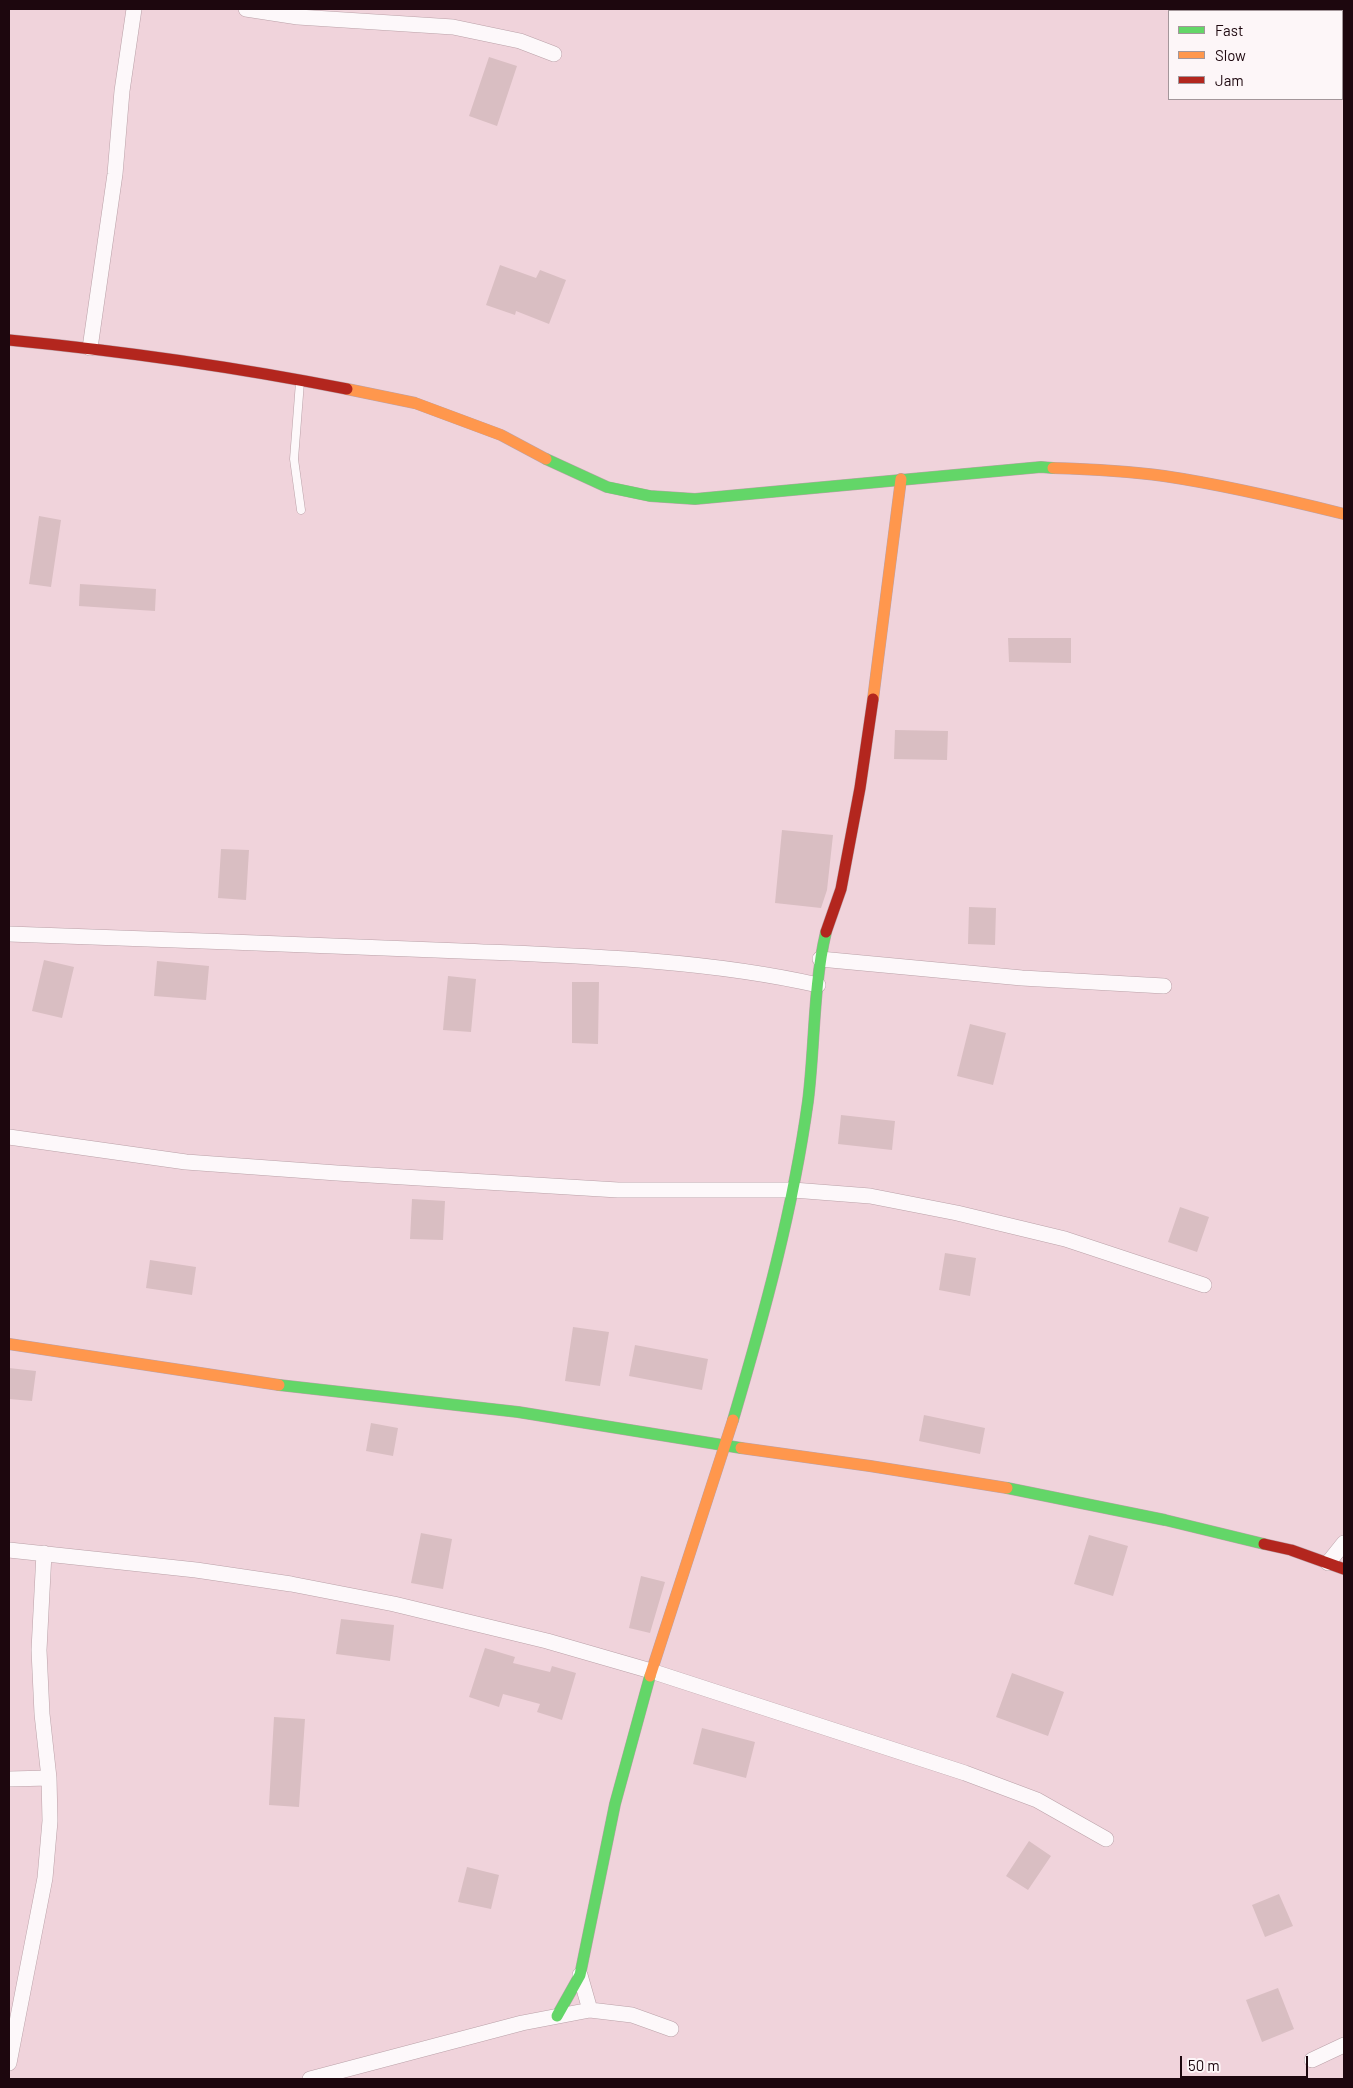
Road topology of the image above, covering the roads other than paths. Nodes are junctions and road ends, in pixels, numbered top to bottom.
1 (134, 9) edge
2 (246, 9) edge
3 (554, 54) dead end
4 (9, 340) edge
5 (90, 348) junction
6 (300, 380) junction
7 (901, 479) junction
8 (301, 510) dead end
9 (1344, 514) edge
10 (9, 934) edge
11 (820, 959) junction
12 (818, 985) junction
13 (1164, 986) dead end
14 (9, 1137) edge
15 (793, 1190) junction
16 (1204, 1285) dead end
17 (9, 1344) edge
18 (725, 1446) junction
19 (1344, 1543) edge
20 (9, 1550) edge
21 (44, 1553) junction
22 (1328, 1563) junction
23 (1344, 1569) edge
24 (652, 1671) junction
25 (48, 1778) junction
26 (9, 1779) edge
27 (1106, 1839) dead end
28 (580, 1975) junction
29 (590, 2010) junction
30 (557, 2016) junction
31 (671, 2029) dead end
32 (1344, 2045) edge
33 (1312, 2060) dead end
34 (9, 2063) edge
35 (310, 2079) edge

1 - 5 street
2 - 3 street
4 - 5 street
5 - 6 street
6 - 7 street
6 - 8 lane
7 - 9 street
7 - 11 street
10 - 12 street
11 - 12 street
11 - 13 street
12 - 15 street
14 - 15 street
15 - 16 street
15 - 18 street
17 - 18 street
18 - 22 street
18 - 24 street
19 - 22 street
20 - 21 street
21 - 24 street
21 - 25 street
22 - 23 street
24 - 27 street
24 - 28 street
25 - 26 street
25 - 34 street
28 - 29 street
28 - 30 street
29 - 30 street
29 - 31 street
30 - 35 street
32 - 33 street

